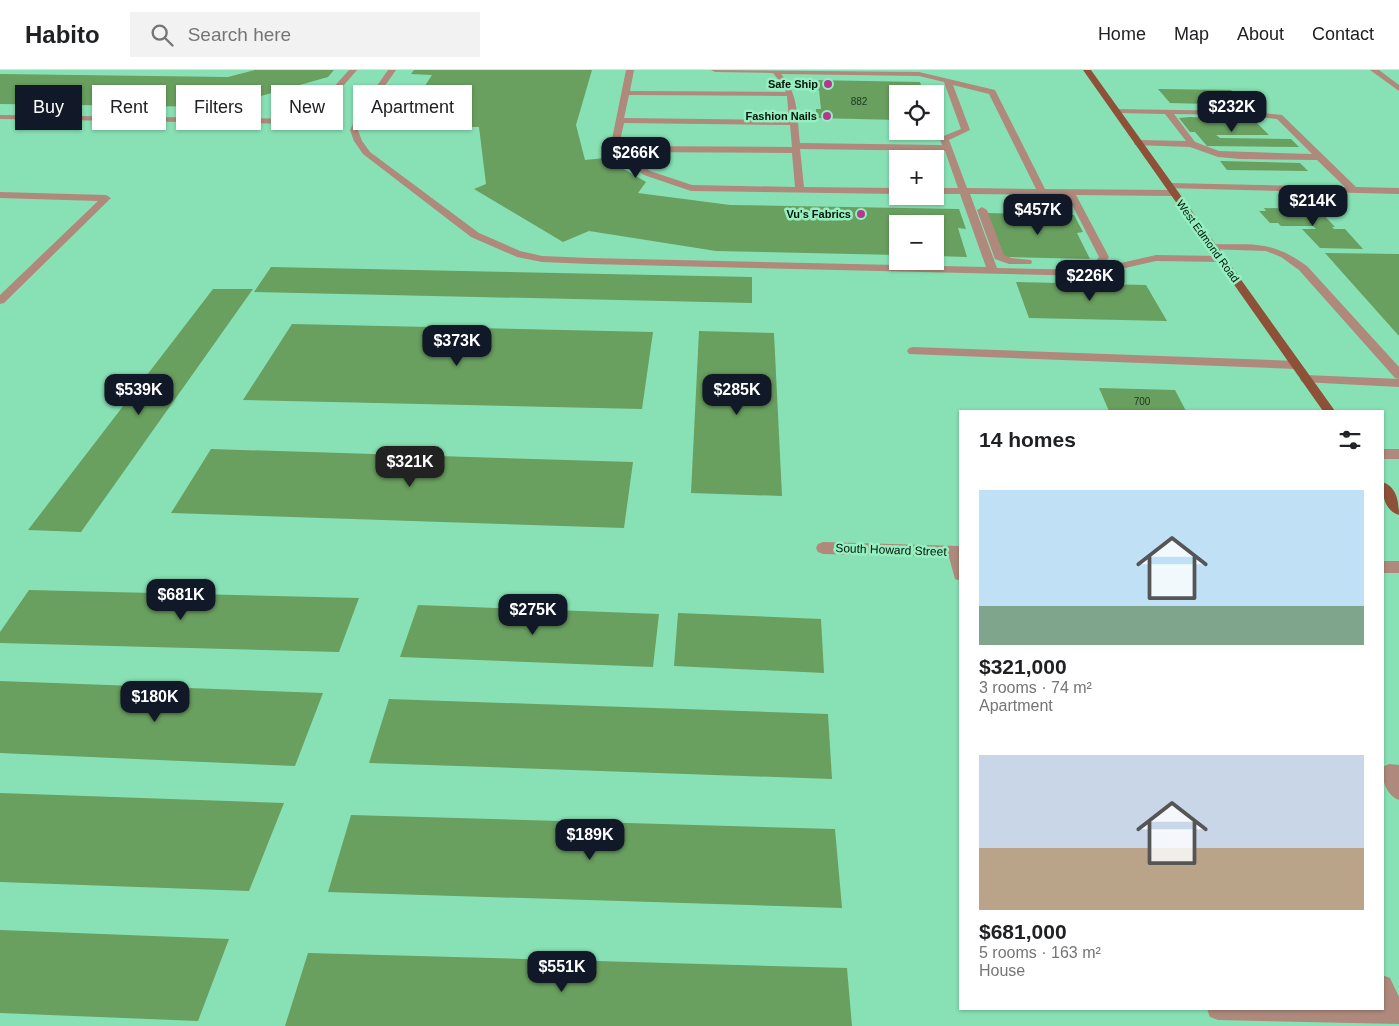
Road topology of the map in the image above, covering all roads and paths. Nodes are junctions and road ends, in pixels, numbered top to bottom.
1 (353, 70) edge
2 (392, 70) edge
3 (630, 70) edge
4 (715, 70) edge
5 (775, 70) edge
6 (1086, 70) edge
7 (1374, 70) edge
8 (893, 72) edge
9 (947, 80) junction
10 (1399, 89) edge
11 (626, 93) junction
12 (791, 94) junction
13 (1116, 111) junction
14 (1168, 112) junction
15 (0, 117) edge
16 (619, 120) junction
17 (793, 123) junction
18 (1138, 143) junction
19 (1192, 144) junction
20 (795, 148) junction
21 (948, 148) junction
22 (614, 149) junction
23 (1320, 157) junction
24 (1171, 189) junction
25 (800, 190) junction
26 (1353, 190) junction
27 (889, 191) edge
28 (944, 191) edge
29 (1399, 191) edge
30 (970, 192) junction
31 (1042, 192) junction
32 (1070, 192) junction
33 (0, 196) edge
34 (1212, 247) junction
35 (1221, 259) junction
36 (993, 271) junction
37 (0, 300) edge
38 (913, 351) dead end
39 (1296, 365) junction
40 (1399, 375) edge
41 (1306, 380) junction
42 (1399, 382) edge
43 (1328, 410) edge
44 (1384, 454) edge
45 (1399, 454) edge
46 (1384, 490) edge
47 (1399, 510) edge
48 (823, 548) dead end
49 (957, 552) edge
50 (959, 567) edge
51 (1384, 567) edge
52 (1399, 567) edge
53 (1390, 769) edge
54 (1399, 791) edge
55 (1384, 990) edge
56 (1263, 1010) edge
57 (1397, 1013) edge

1 - 15 street
2 - 36 street
3 - 11 street
4 - 5 street
5 - 8 street
5 - 12 street
6 - 13 main road, West Edmond Road
7 - 10 street
8 - 9 street
9 - 21 street
9 - 31 street
11 - 12 street
11 - 16 street
12 - 17 street
13 - 14 street
13 - 18 main road, West Edmond Road
14 - 19 street
14 - 23 street
16 - 17 street
16 - 22 street
17 - 20 street
18 - 19 street
18 - 24 main road, West Edmond Road
19 - 23 street
20 - 21 street
20 - 22 street
20 - 25 street
21 - 30 street
22 - 25 street
23 - 26 street
24 - 26 street
24 - 32 street
24 - 34 main road, West Edmond Road
25 - 27 street
26 - 29 street
28 - 30 street
30 - 31 street
30 - 32 street
30 - 36 street
31 - 32 street
33 - 37 street
34 - 35 main road, West Edmond Road
34 - 40 street
35 - 36 street
35 - 39 main road, West Edmond Road
38 - 39 street
39 - 41 main road, West Edmond Road
41 - 42 street
41 - 43 main road, West Edmond Road
44 - 45 street
46 - 47 main road
48 - 49 street, South Howard Street
49 - 50 street
51 - 52 street
53 - 54 street
55 - 57 street
56 - 57 street

